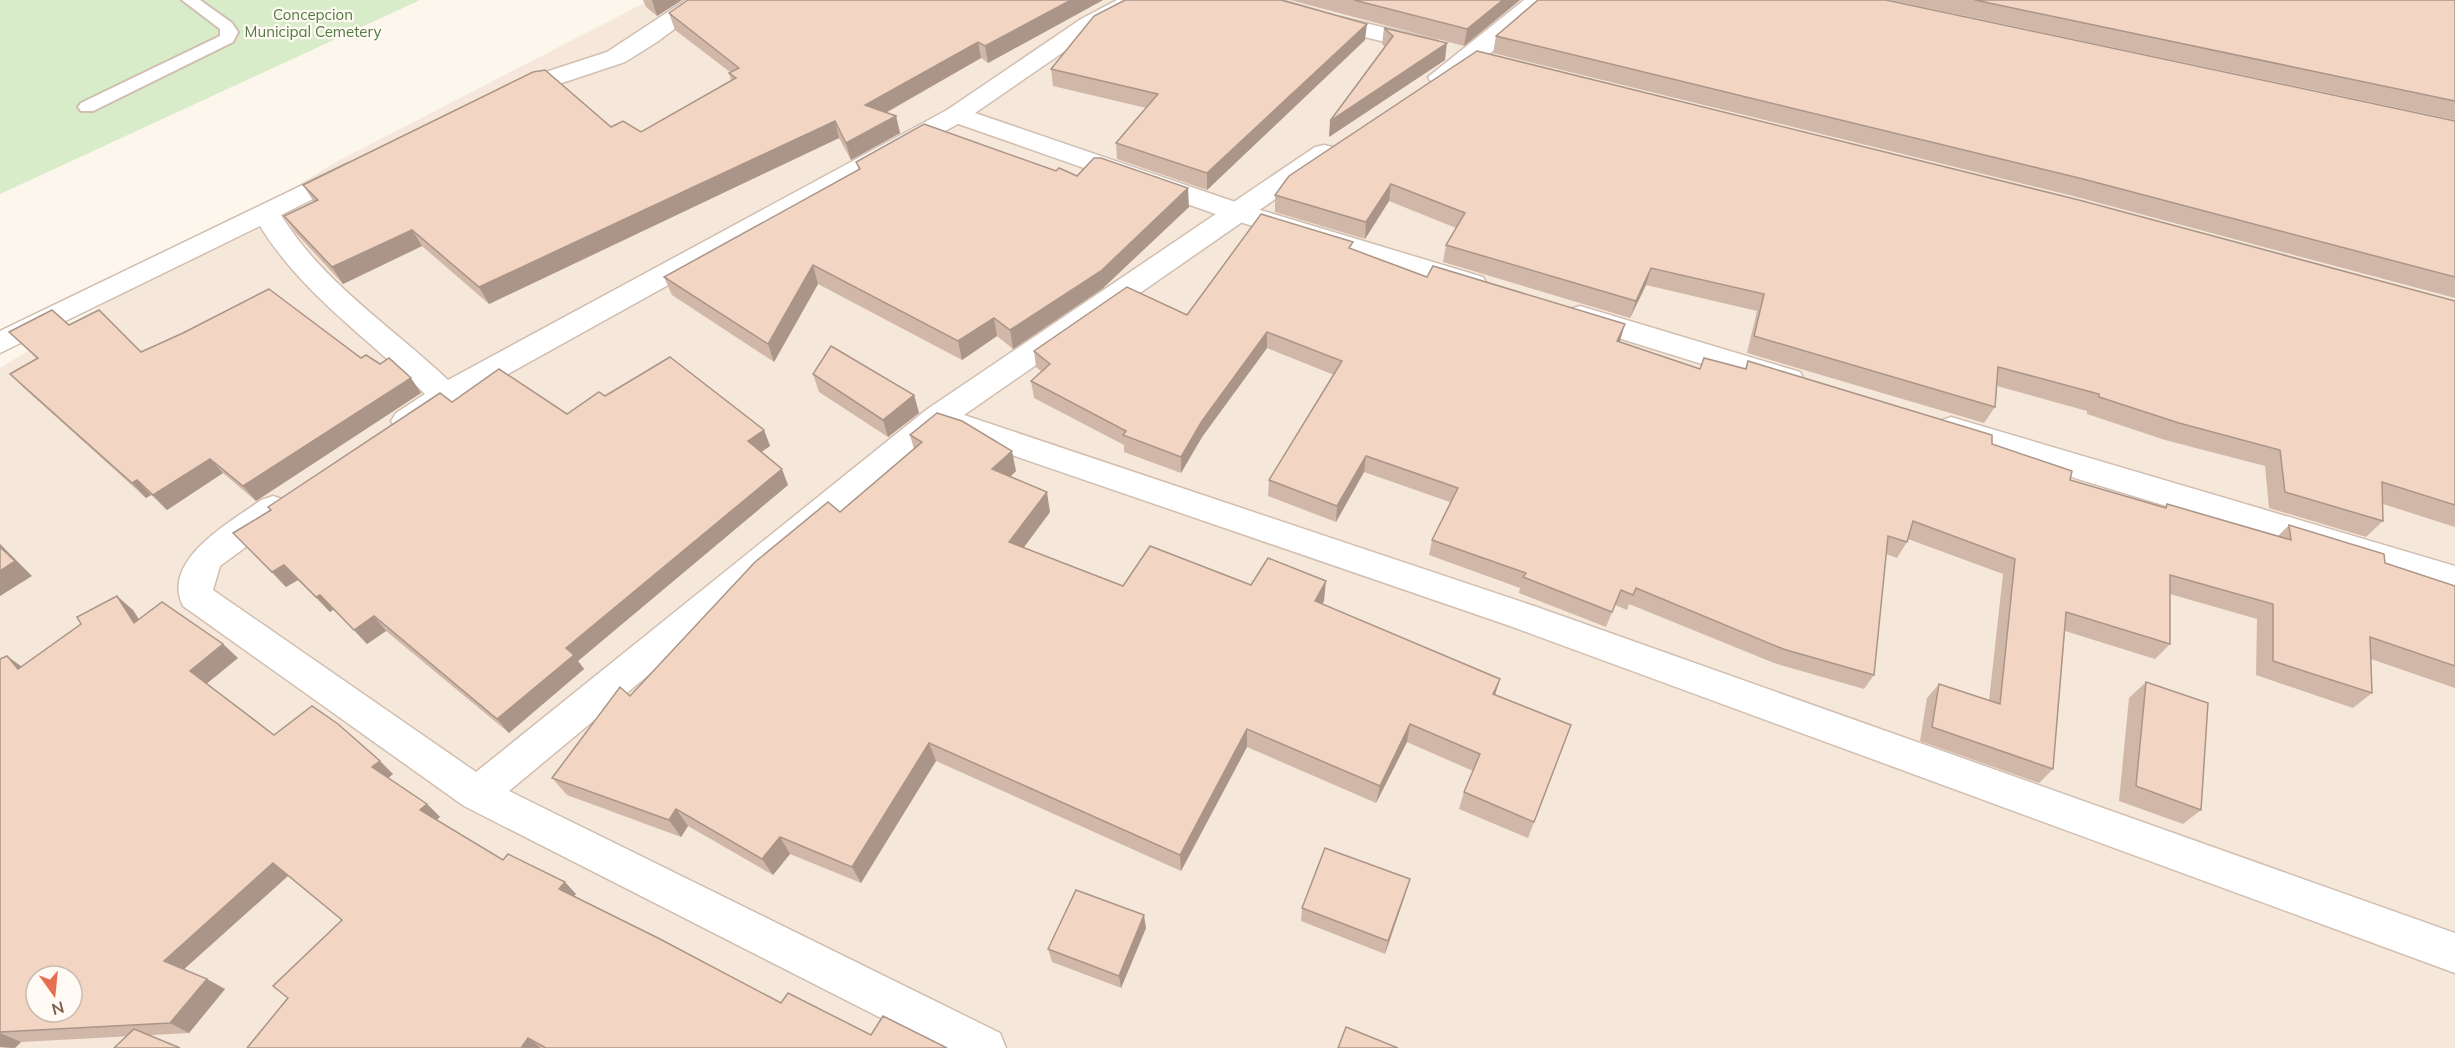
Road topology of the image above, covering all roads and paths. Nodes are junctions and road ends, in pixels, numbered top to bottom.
1 (190, 0) edge
2 (701, 0) edge
3 (1135, 0) edge
4 (1256, 0) edge
5 (1538, 0) edge
6 (1472, 56) junction
7 (1506, 64) edge
8 (1413, 95) edge
9 (489, 103) edge
10 (87, 107) dead end
11 (956, 115) junction
12 (1344, 140) edge
13 (372, 160) edge
14 (265, 212) junction
15 (1237, 212) junction
16 (1500, 292) edge
17 (1558, 309) edge
18 (0, 343) edge
19 (1810, 386) edge
20 (446, 395) junction
21 (937, 418) junction
22 (1923, 420) edge
23 (388, 433) edge
24 (293, 496) edge
25 (2455, 580) edge
26 (477, 794) junction
27 (2455, 953) edge
28 (985, 1048) edge

1 - 10 lane
2 - 9 street
3 - 11 street
4 - 6 street
5 - 6 street
6 - 7 street
6 - 8 street
11 - 15 street
11 - 20 street
12 - 15 street
13 - 14 street
14 - 18 street
14 - 20 street
15 - 16 street
15 - 21 street
17 - 19 street
20 - 23 street
21 - 26 street
21 - 27 street
22 - 25 street
24 - 26 street
26 - 28 street

